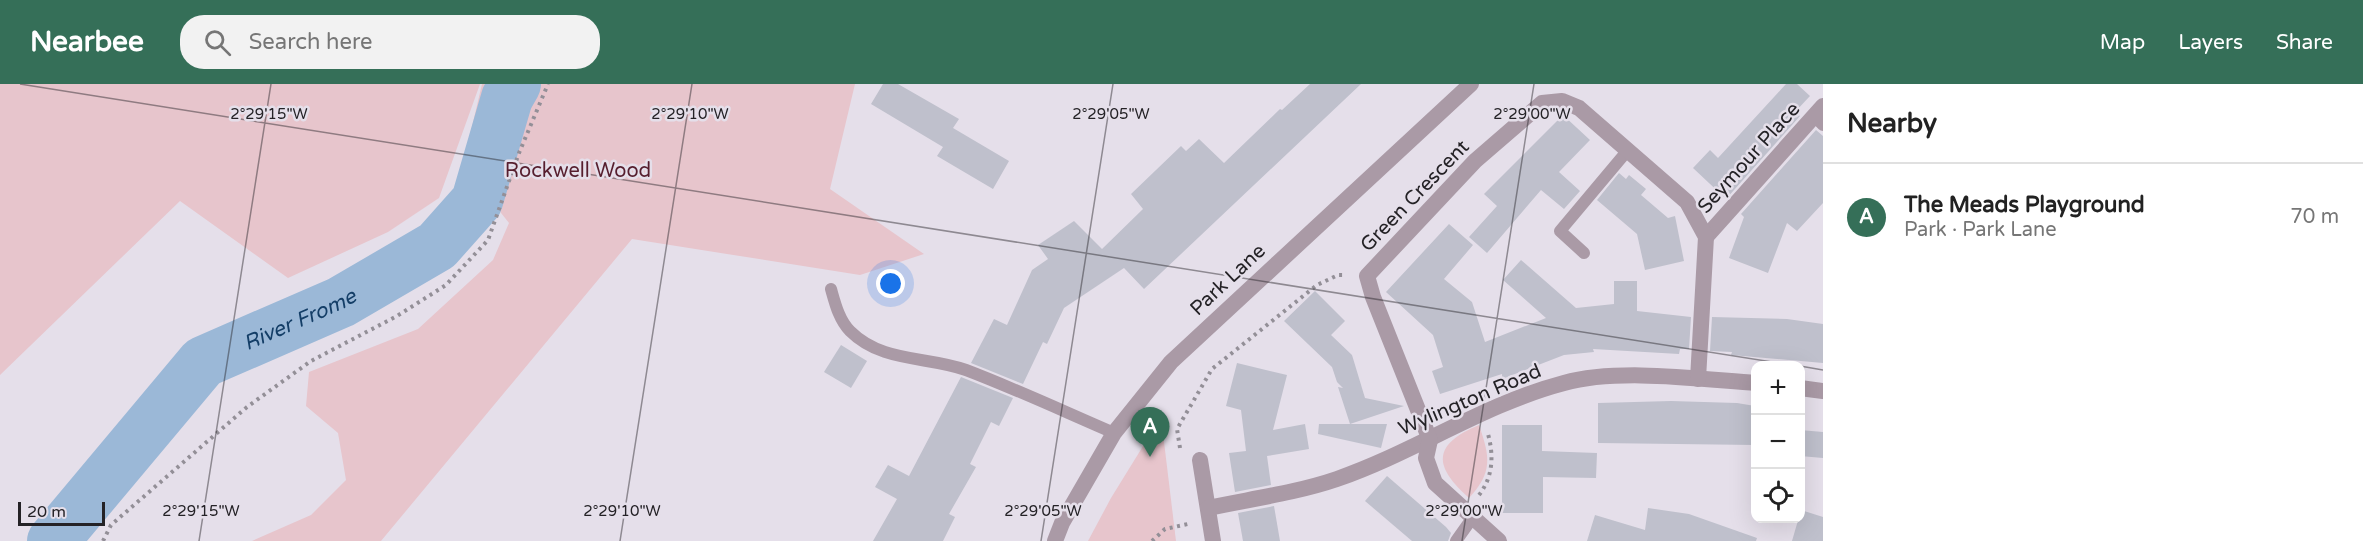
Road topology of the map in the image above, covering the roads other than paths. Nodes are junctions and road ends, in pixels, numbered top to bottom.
1 (1472, 84) edge
2 (1820, 116) edge
3 (1628, 150) junction
4 (1706, 237) junction
5 (1584, 253) dead end
6 (831, 289) dead end
7 (1698, 379) junction
8 (1751, 383) edge
9 (1805, 389) edge
10 (1823, 391) edge
11 (1114, 433) junction
12 (1430, 440) junction
13 (1200, 460) dead end
14 (1208, 508) junction
15 (1470, 514) junction
16 (1055, 541) edge
17 (1213, 541) edge
18 (1456, 541) edge
19 (1499, 541) edge

1 - 11 street, Park Lane
2 - 4 street, Seymour Place
3 - 4 street, Green Crescent
3 - 5 lane
3 - 12 street, Green Crescent
4 - 7 street
6 - 11 lane
7 - 8 street, Wylington Road
7 - 12 street, Wylington Road
9 - 10 street
11 - 16 street, Park Lane
12 - 14 street, Wylington Road
12 - 15 street
13 - 14 street
14 - 17 street
15 - 18 lane
15 - 19 street

